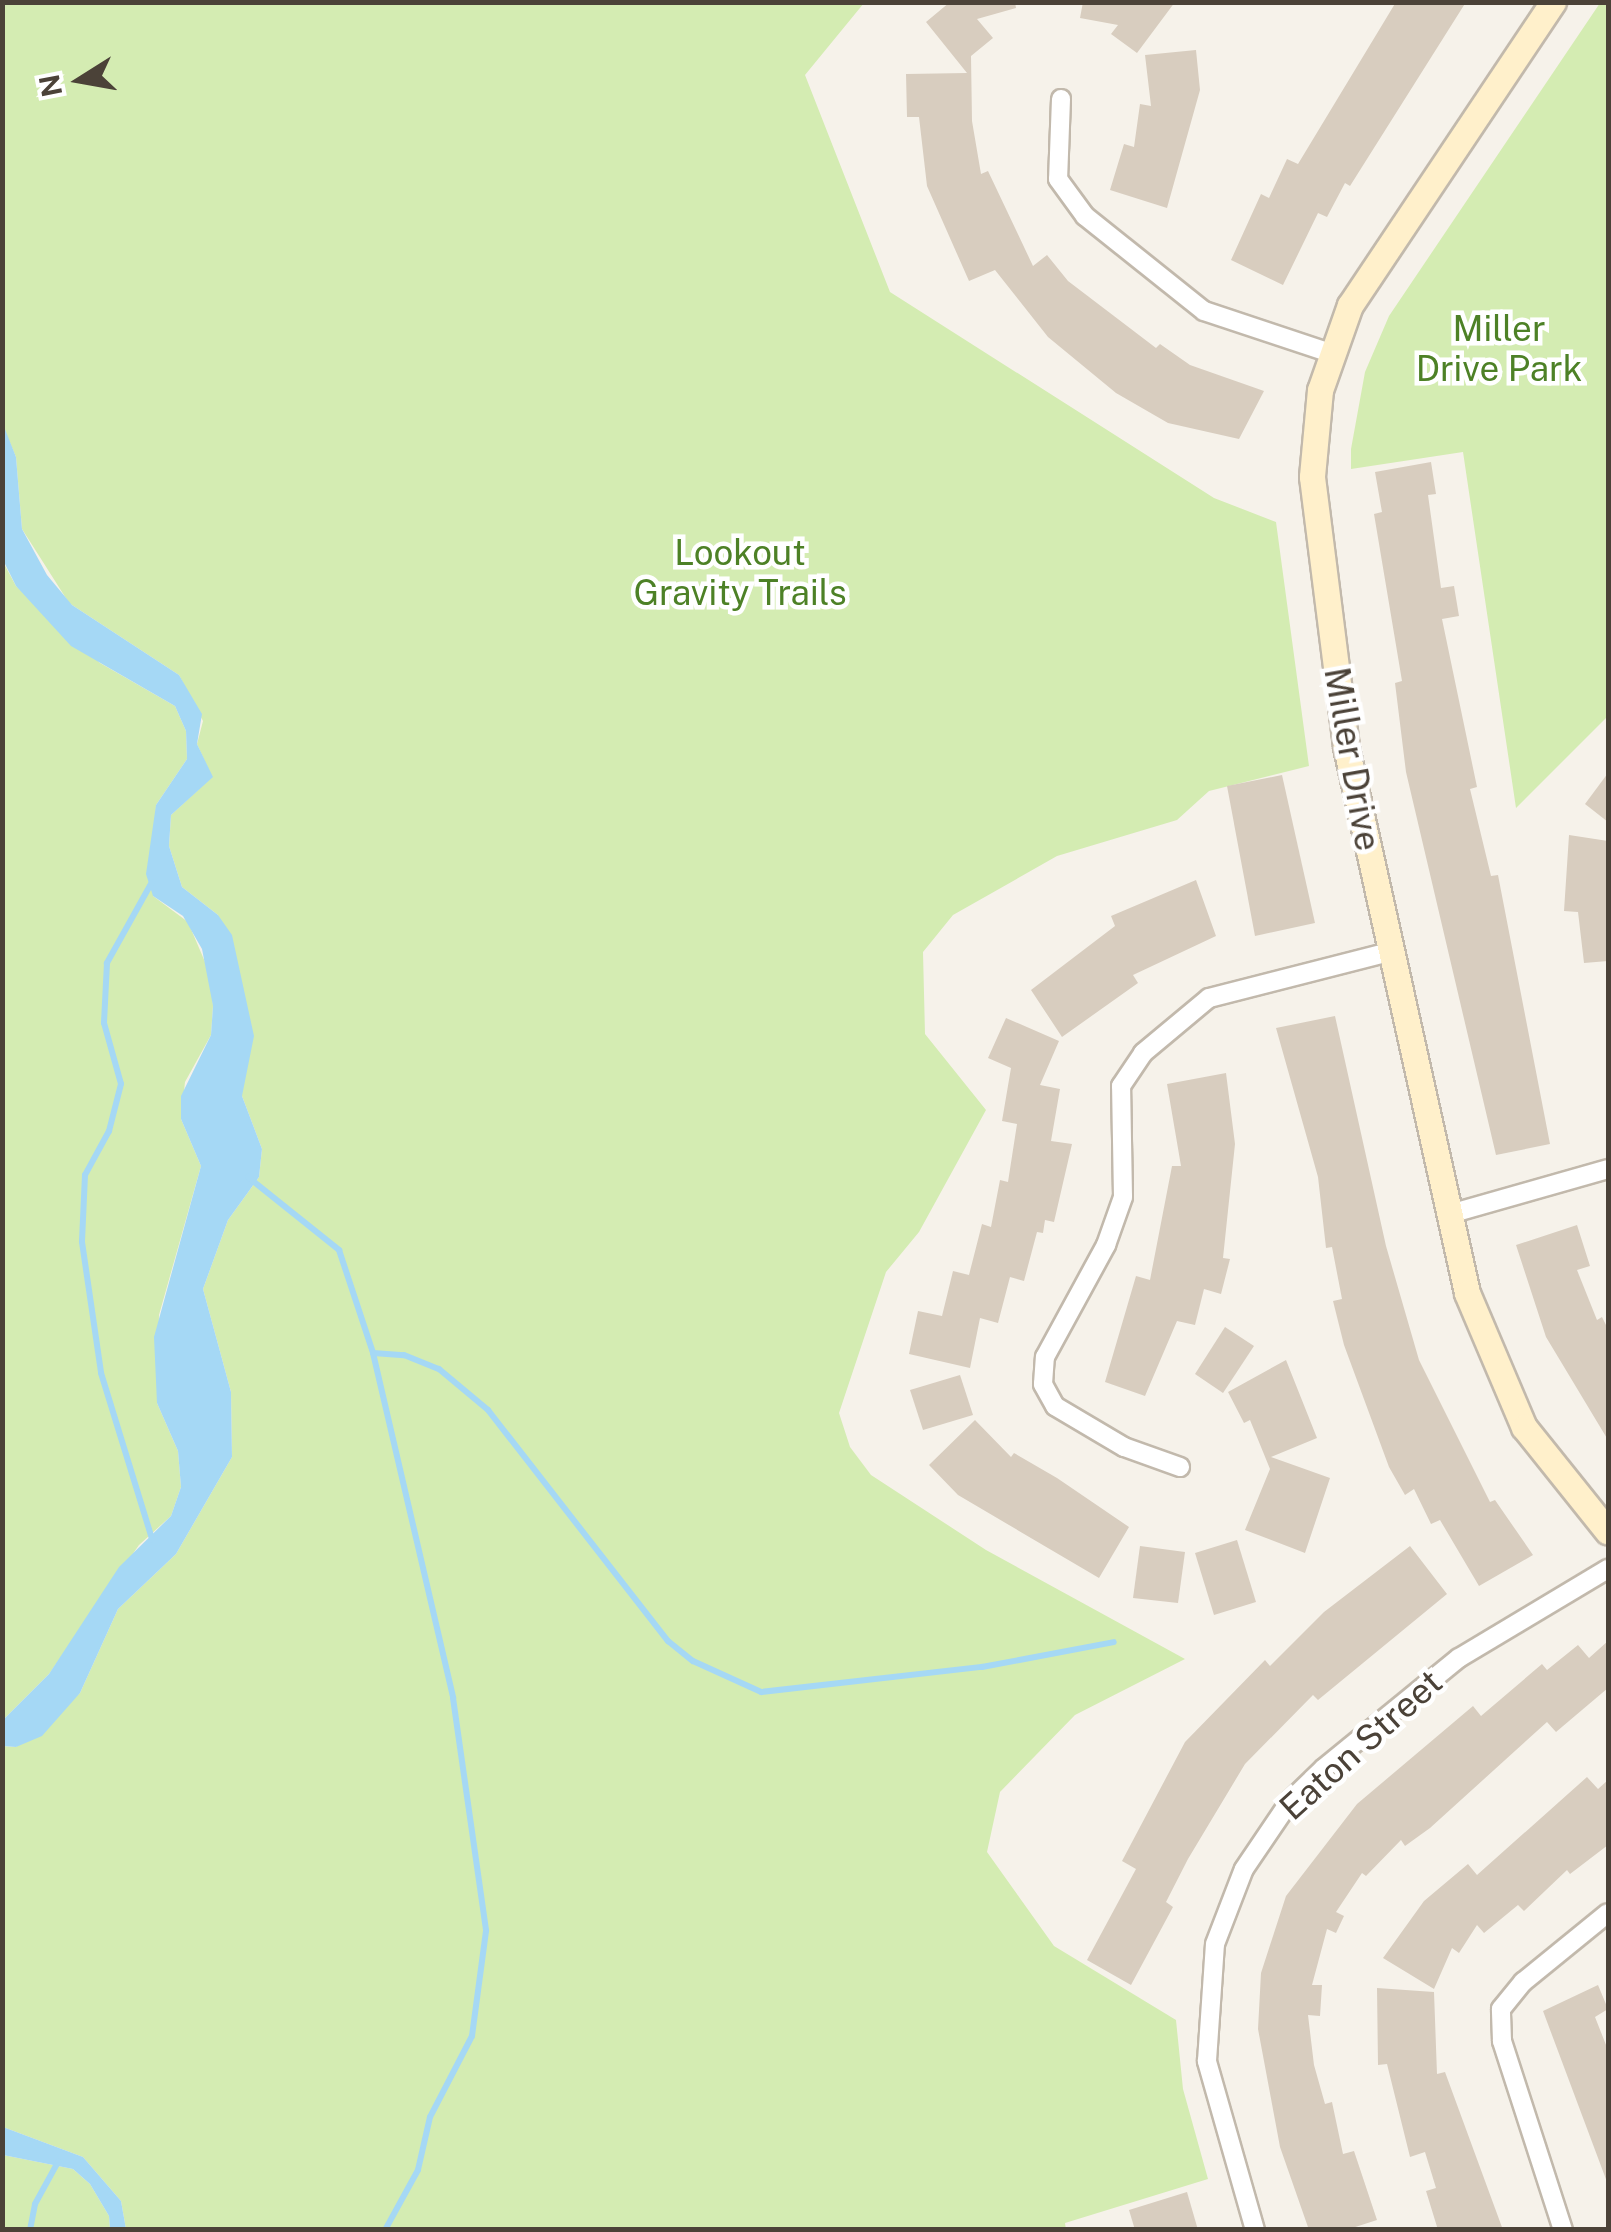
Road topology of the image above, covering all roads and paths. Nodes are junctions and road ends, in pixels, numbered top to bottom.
1 (1553, 2) edge
2 (1061, 99) dead end
3 (1330, 353) junction
4 (1390, 952) junction
5 (1608, 1169) edge
6 (1450, 1214) junction
7 (1180, 1468) dead end
8 (1608, 1532) edge
9 (1608, 1569) edge
10 (1608, 1913) edge
11 (1255, 2230) edge
12 (1563, 2230) edge

1 - 3 street, Miller Drive
2 - 3 street
3 - 4 street, Miller Drive
4 - 6 street, Miller Drive
4 - 7 street
5 - 6 street
6 - 8 street, Miller Drive
9 - 11 street, Eaton Street
10 - 12 street

